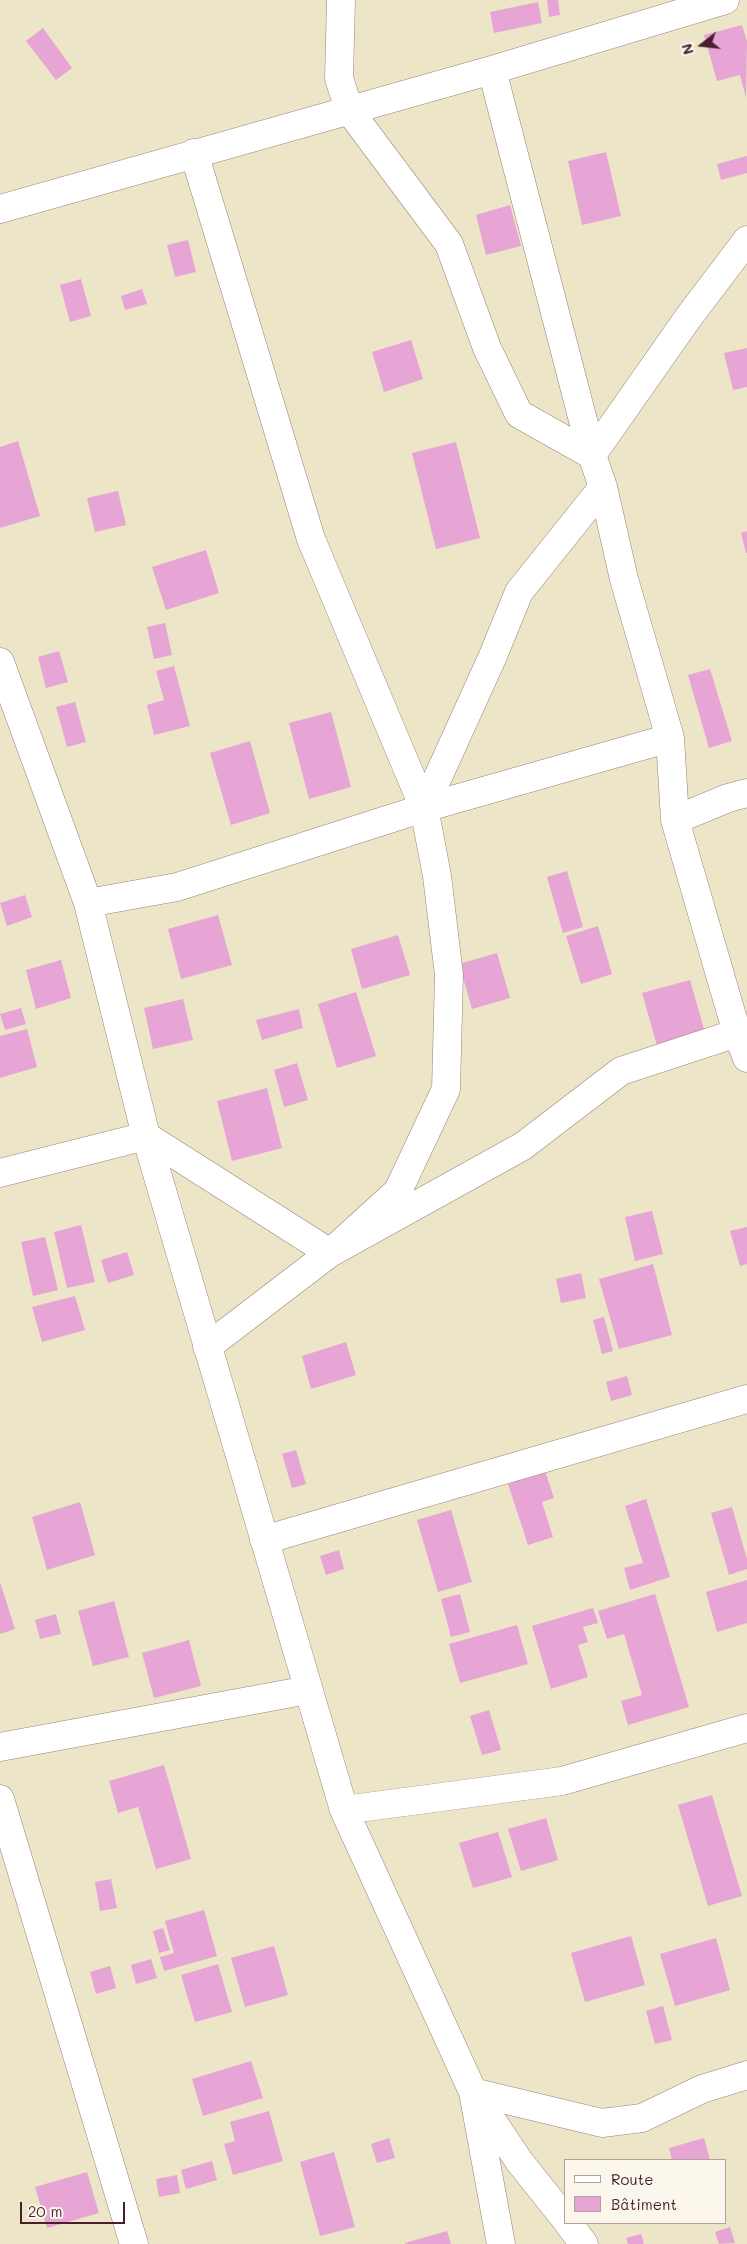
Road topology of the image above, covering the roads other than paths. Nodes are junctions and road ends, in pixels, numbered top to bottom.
1 (341, 0) edge
2 (725, 0) edge
3 (492, 70) junction
4 (349, 110) junction
5 (194, 153) junction
6 (0, 210) edge
7 (747, 240) edge
8 (592, 455) junction
9 (603, 487) junction
10 (0, 662) edge
11 (670, 738) junction
12 (747, 792) edge
13 (424, 808) junction
14 (675, 820) junction
15 (88, 903) junction
16 (737, 1033) junction
17 (747, 1058) edge
18 (146, 1136) junction
19 (0, 1173) edge
20 (330, 1253) junction
21 (207, 1347) junction
22 (747, 1399) edge
23 (264, 1540) junction
24 (308, 1690) junction
25 (747, 1728) edge
26 (0, 1747) edge
27 (0, 1798) edge
28 (344, 1810) junction
29 (747, 2075) edge
30 (473, 2092) junction
31 (564, 2218) edge
32 (569, 2224) edge
33 (134, 2244) edge
34 (501, 2244) edge
35 (584, 2244) edge

1 - 4 street
2 - 3 street
3 - 4 street
3 - 8 street
4 - 5 street
4 - 8 street
5 - 6 street
5 - 13 street
7 - 8 street
8 - 9 street
9 - 11 street
9 - 13 street
10 - 15 street
11 - 13 street
11 - 14 street
12 - 14 street
13 - 15 street
13 - 20 street
14 - 16 street
15 - 18 street
16 - 17 street
16 - 20 street
18 - 19 street
18 - 20 street
18 - 21 street
20 - 21 street
21 - 23 street
22 - 23 street
23 - 24 street
24 - 26 street
24 - 28 street
25 - 28 street
27 - 33 street
28 - 30 street
29 - 30 street
30 - 31 street
30 - 34 street
32 - 35 street

